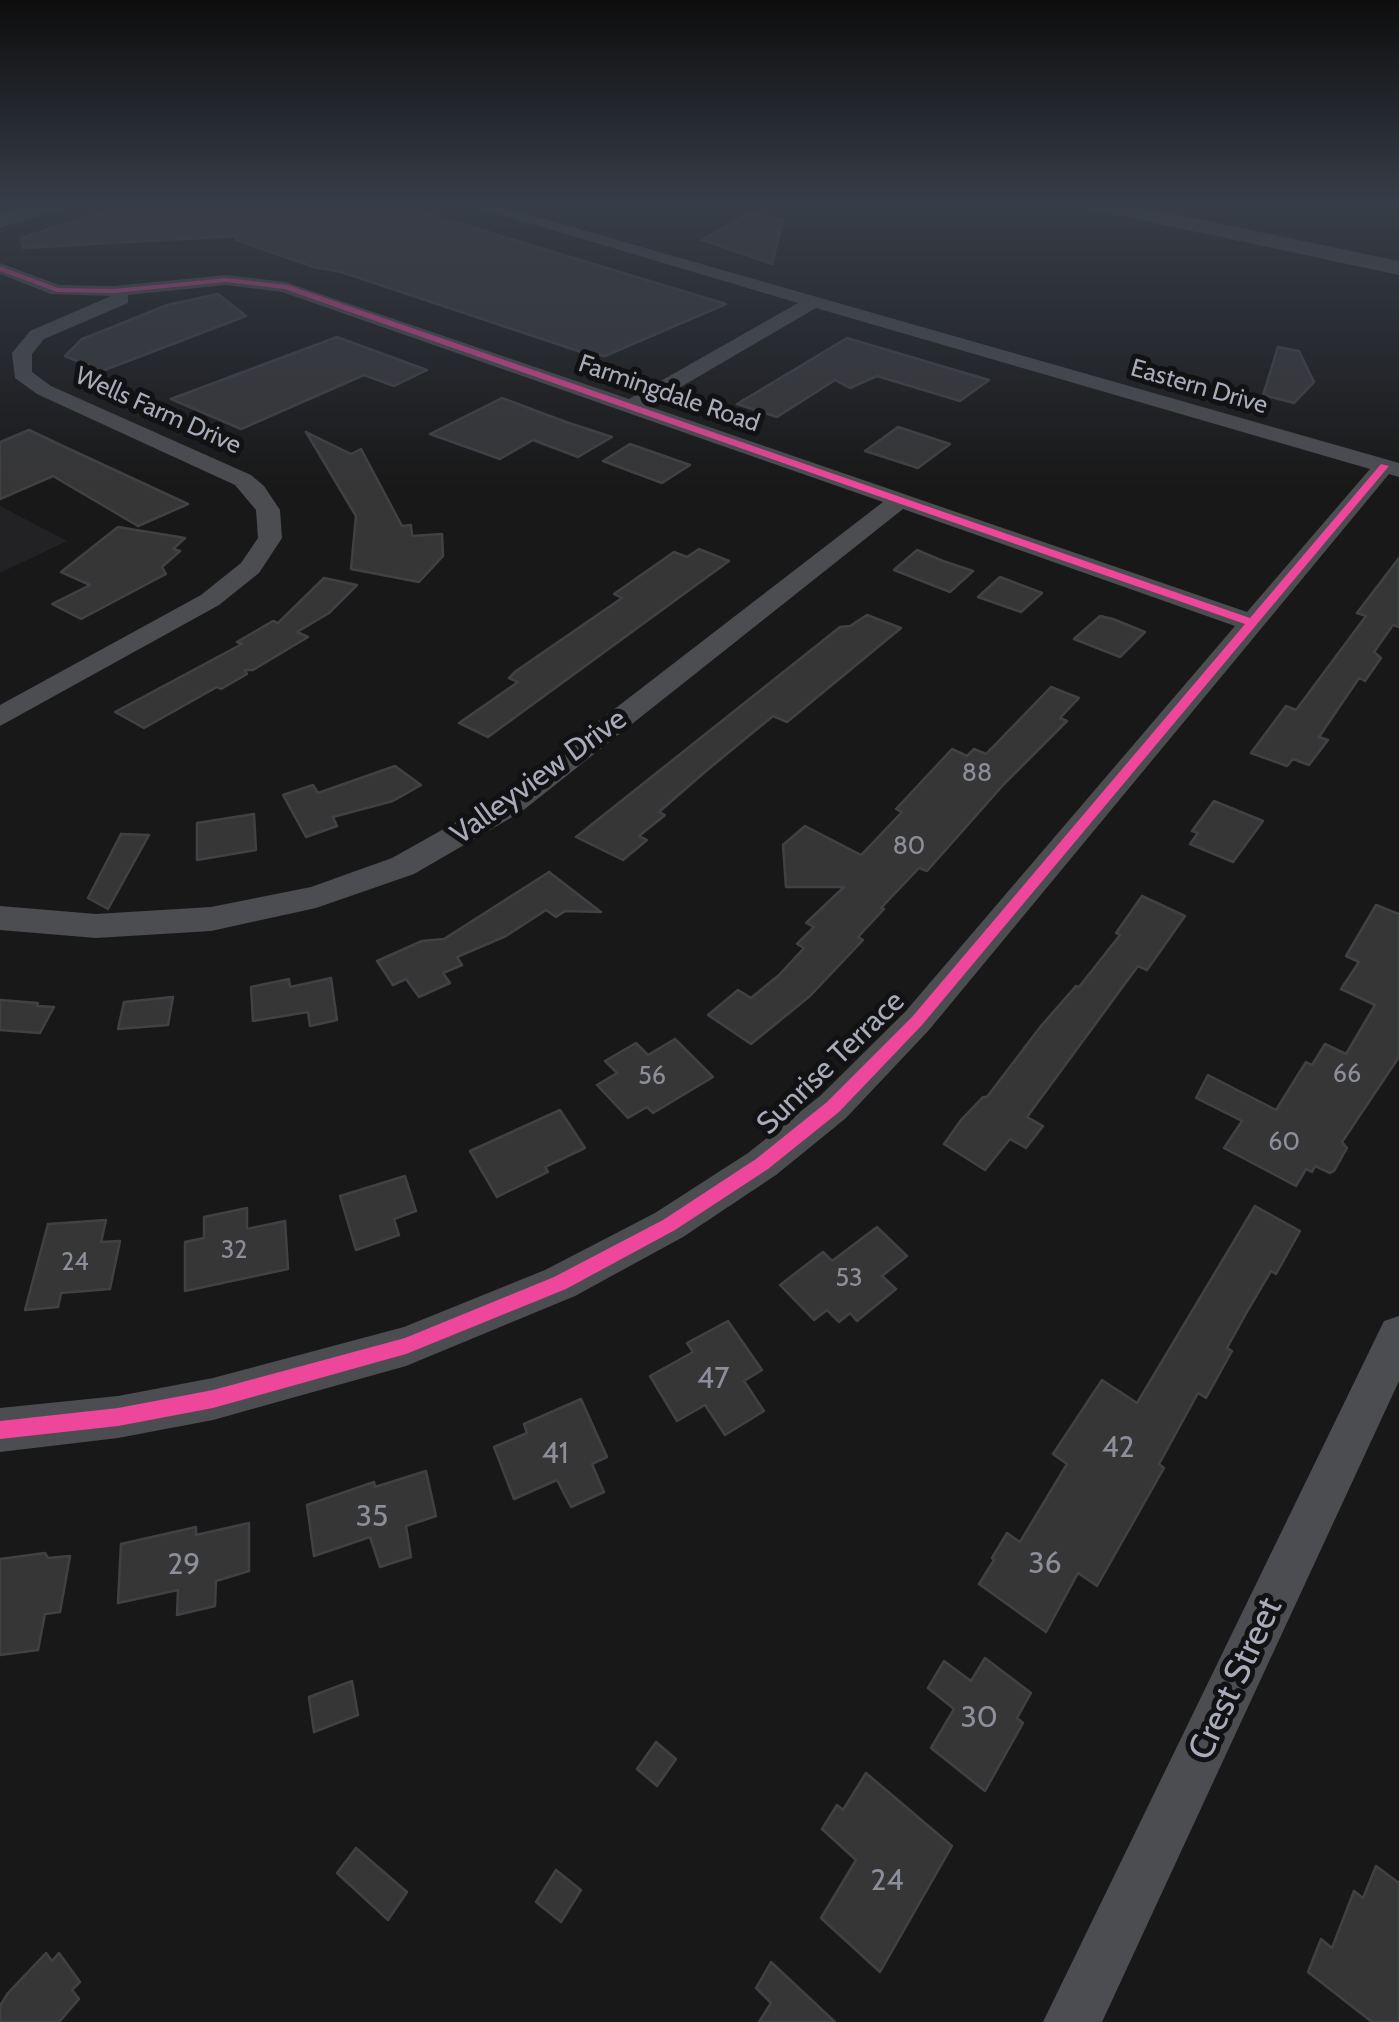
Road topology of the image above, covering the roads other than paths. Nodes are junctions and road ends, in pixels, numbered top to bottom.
1 (59, 296) edge
2 (132, 296) edge
3 (311, 296) edge
4 (794, 296) edge
5 (814, 302) junction
6 (51, 326) junction
7 (631, 407) junction
8 (1392, 468) edge
9 (900, 500) junction
10 (1252, 623) junction
11 (0, 718) edge
12 (0, 918) edge
13 (1399, 1335) edge
14 (0, 1430) edge
15 (1072, 2022) edge

1 - 6 street
2 - 6 street, Wells Farm Drive
3 - 7 street, Farmingdale Road
4 - 5 street, Eastern Drive
5 - 7 street
5 - 8 street, Eastern Drive
6 - 11 street, Wells Farm Drive
7 - 9 street, Farmingdale Road
8 - 10 street, Sunrise Terrace
9 - 10 street, Farmingdale Road
9 - 12 street, Valleyview Drive
10 - 14 street, Sunrise Terrace
13 - 15 street, Crest Street

